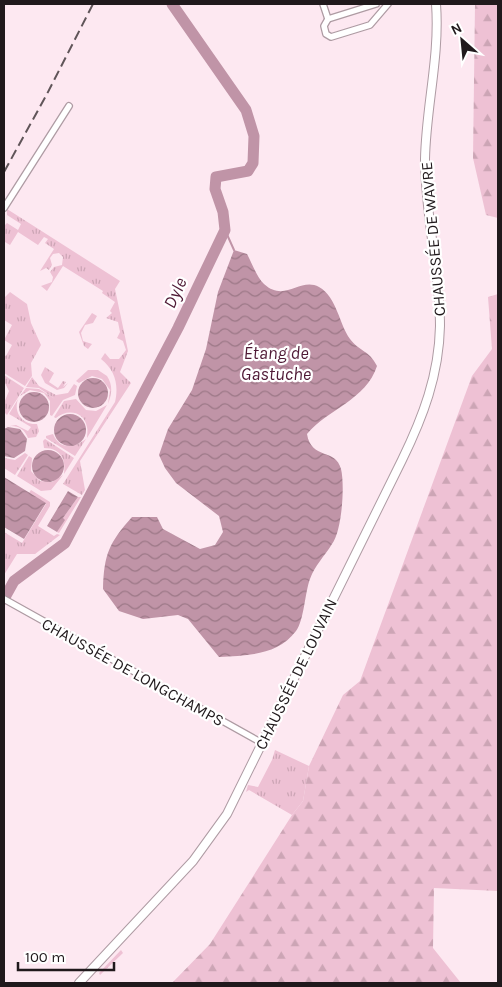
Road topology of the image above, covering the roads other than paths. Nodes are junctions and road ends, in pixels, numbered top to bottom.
1 (323, 4) edge
2 (376, 4) edge
3 (388, 4) edge
4 (436, 4) edge
5 (328, 19) junction
6 (69, 106) dead end
7 (4, 208) edge
8 (440, 324) joint
9 (6, 601) edge
10 (262, 743) junction
11 (79, 983) edge

1 - 5 street
2 - 5 street
3 - 5 street
4 - 8 main road, CHAUSSÉE DE WAVRE
6 - 7 street
8 - 10 main road, CHAUSSÉE DE LOUVAIN
9 - 10 street, CHAUSSÉE DE LONGCHAMPS
10 - 11 main road, CHAUSSÉE DE LOUVAIN

